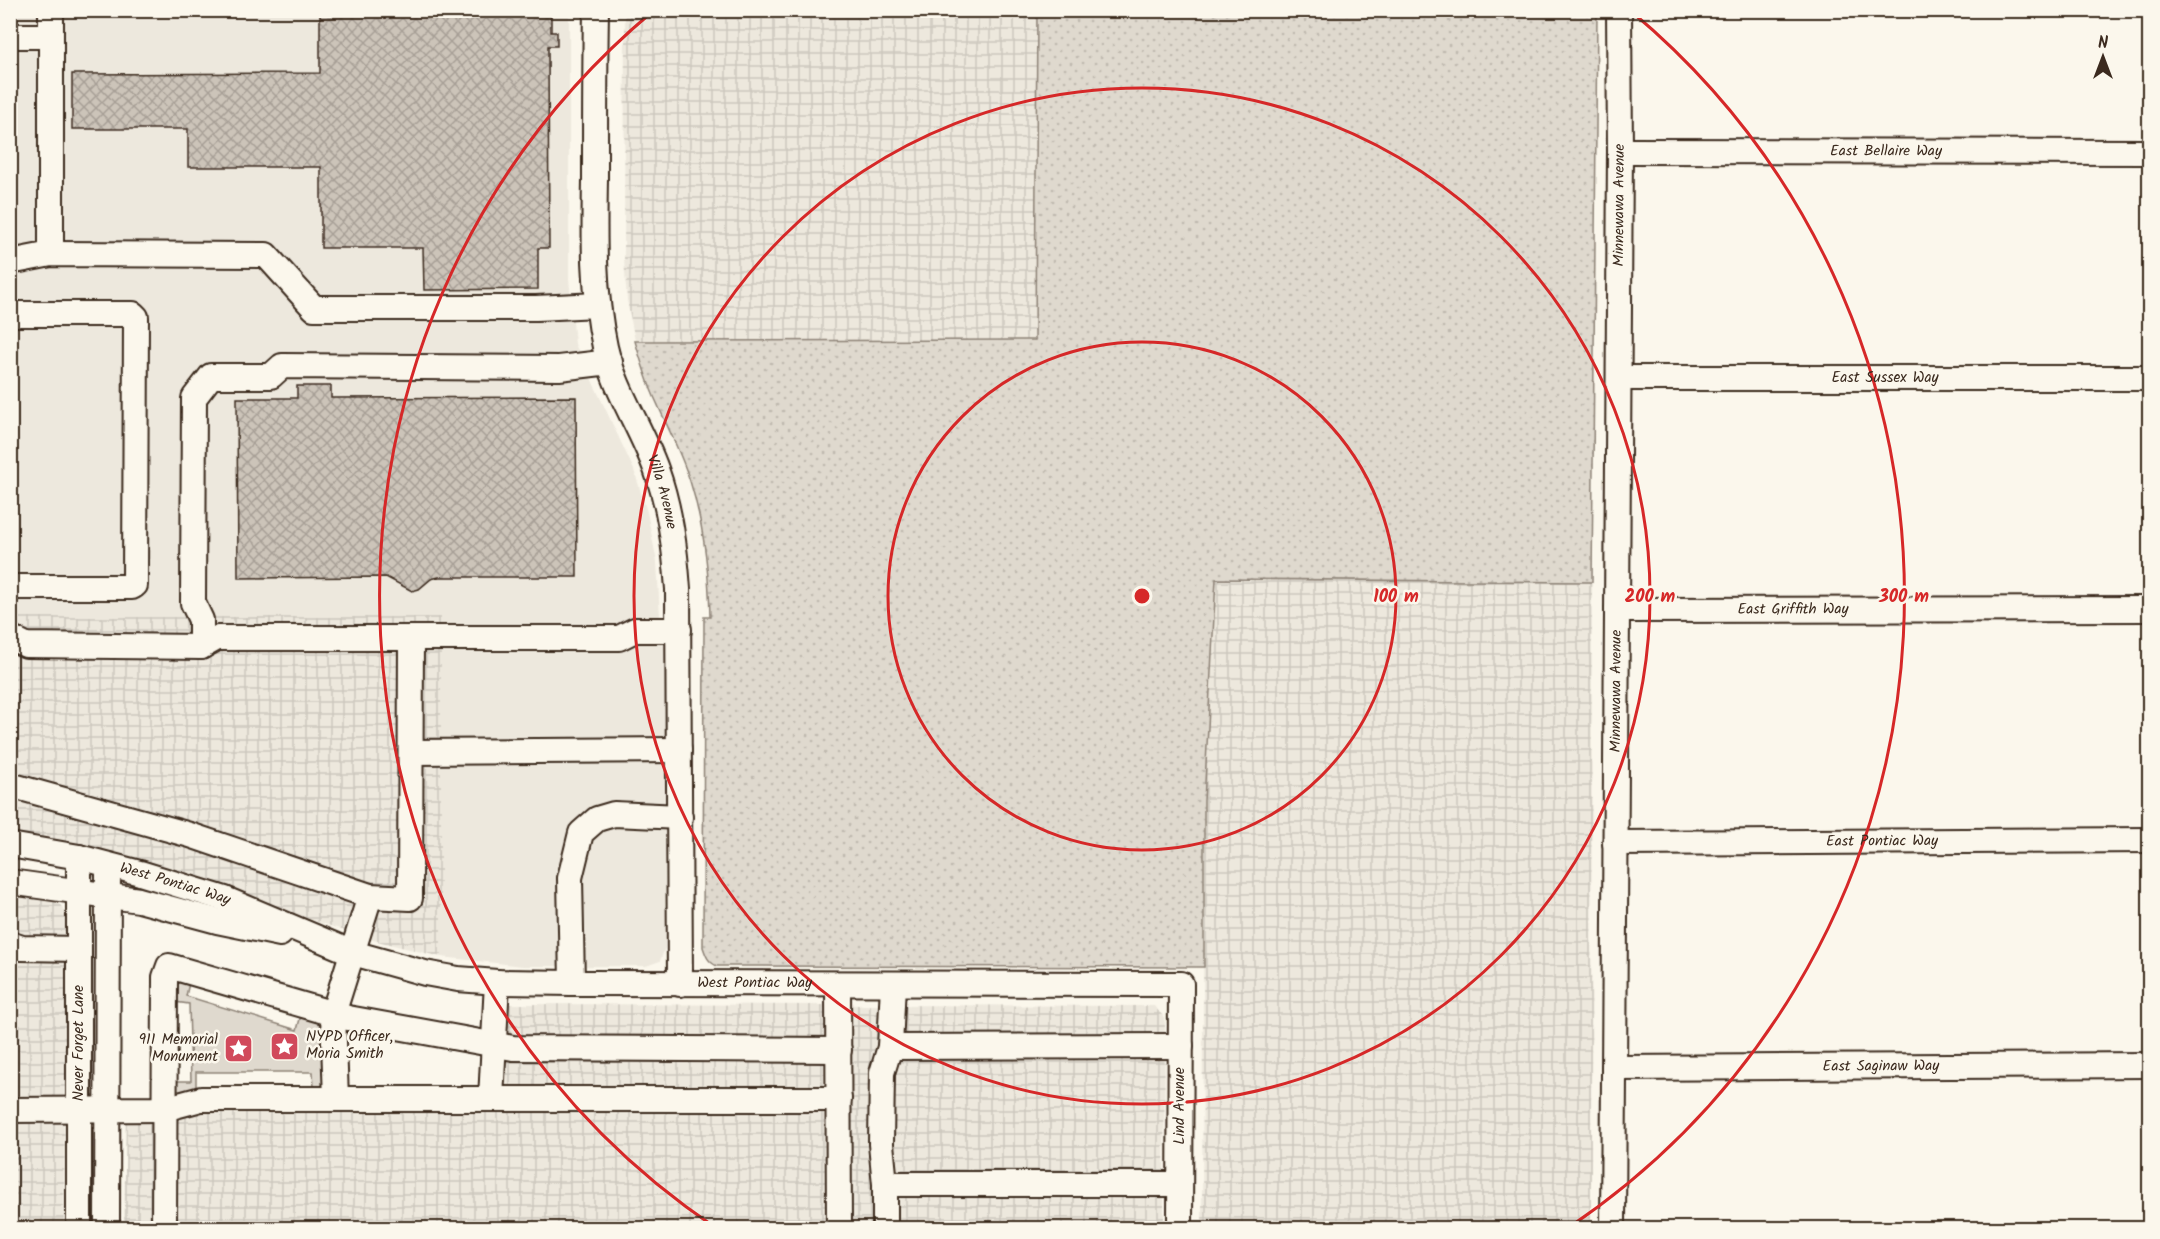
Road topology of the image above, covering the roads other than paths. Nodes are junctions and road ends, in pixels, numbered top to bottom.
1 (51, 10) edge
2 (596, 10) edge
3 (1619, 10) edge
4 (10, 36) edge
5 (51, 36) junction
6 (1620, 151) junction
7 (2150, 152) edge
8 (51, 254) junction
9 (10, 262) edge
10 (598, 305) junction
11 (10, 314) edge
12 (610, 362) junction
13 (1618, 378) junction
14 (2150, 378) edge
15 (10, 587) edge
16 (2150, 609) edge
17 (1617, 610) junction
18 (679, 630) junction
19 (10, 637) edge
20 (411, 638) junction
21 (201, 647) junction
22 (679, 750) junction
23 (411, 752) junction
24 (10, 785) edge
25 (680, 818) junction
26 (2150, 840) edge
27 (1615, 843) junction
28 (10, 845) edge
29 (79, 857) junction
30 (108, 865) junction
31 (10, 882) edge
32 (79, 891) junction
33 (108, 895) junction
34 (370, 896) junction
35 (10, 944) edge
36 (79, 949) junction
37 (343, 949) junction
38 (497, 982) junction
39 (572, 983) junction
40 (680, 984) junction
41 (838, 984) junction
42 (893, 984) junction
43 (1181, 984) joint
44 (333, 1014) junction
45 (494, 1045) junction
46 (1180, 1046) junction
47 (890, 1047) junction
48 (838, 1050) junction
49 (2150, 1065) edge
50 (1614, 1068) junction
51 (336, 1099) junction
52 (491, 1099) junction
53 (839, 1099) junction
54 (80, 1108) junction
55 (107, 1109) junction
56 (164, 1109) junction
57 (10, 1110) edge
58 (885, 1184) junction
59 (1180, 1184) junction
60 (80, 1228) edge
61 (107, 1228) edge
62 (164, 1228) edge
63 (839, 1228) edge
64 (885, 1228) edge
65 (1180, 1228) edge
66 (1613, 1228) edge

1 - 5 street
2 - 10 street, Villa Avenue
3 - 6 street, Minnewawa Avenue
4 - 5 street
5 - 8 street
6 - 7 street, East Bellaire Way
6 - 13 street, Minnewawa Avenue
8 - 9 street
8 - 10 street
10 - 12 street, Villa Avenue
11 - 15 street
12 - 18 street, Villa Avenue
12 - 21 street
13 - 14 street, East Sussex Way
13 - 17 street, Minnewawa Avenue
16 - 17 street, East Griffith Way
17 - 27 street, Minnewawa Avenue
18 - 20 street
18 - 22 street, Villa Avenue
19 - 21 street
20 - 21 street
20 - 23 street
22 - 23 street
22 - 25 street, Villa Avenue
23 - 34 street
24 - 34 street
25 - 39 street
25 - 40 street, Villa Avenue
26 - 27 street, East Pontiac Way
27 - 50 street, Minnewawa Avenue
28 - 29 street, West Pontiac Way
29 - 30 street, West Pontiac Way
29 - 32 street, Never Forget Lane
30 - 33 street, Never Forget Lane
30 - 37 street, West Pontiac Way
31 - 32 street, West Pontiac Way
32 - 33 street, West Pontiac Way
32 - 36 street, Never Forget Lane
33 - 37 street, West Pontiac Way
33 - 55 street, Never Forget Lane
34 - 37 street
35 - 36 street
36 - 54 street, Never Forget Lane
37 - 38 street, West Pontiac Way
37 - 44 street
38 - 39 street, West Pontiac Way
38 - 45 street
39 - 40 street, West Pontiac Way
40 - 41 street, West Pontiac Way
41 - 42 street, West Pontiac Way
41 - 48 street
42 - 43 street, West Pontiac Way
42 - 47 street
43 - 46 street, Lind Avenue
44 - 45 street
44 - 51 street
44 - 56 street
45 - 48 street
45 - 52 street
46 - 47 street
46 - 59 street, Lind Avenue
47 - 58 street
48 - 53 street
49 - 50 street, East Saginaw Way
50 - 66 street, Minnewawa Avenue
51 - 52 street
51 - 56 street
52 - 53 street
53 - 63 street
54 - 55 street
54 - 57 street
54 - 60 street, Never Forget Lane
55 - 56 street
55 - 61 street, Never Forget Lane
56 - 62 street
58 - 59 street
58 - 64 street
59 - 65 street, Lind Avenue

